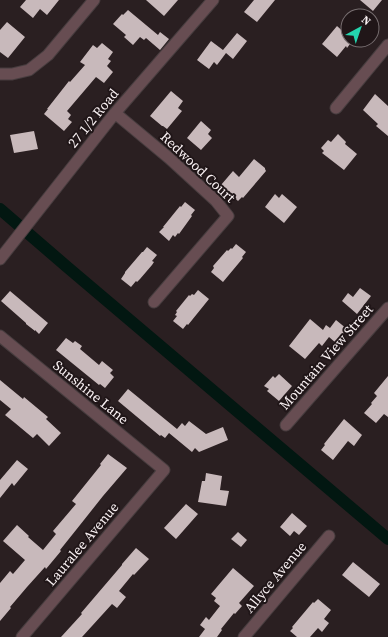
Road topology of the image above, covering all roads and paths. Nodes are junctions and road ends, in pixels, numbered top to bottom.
1 (94, 0) edge
2 (213, 0) edge
3 (388, 45) edge
4 (0, 74) edge
5 (336, 108) dead end
6 (115, 113) junction
7 (0, 258) edge
8 (154, 302) dead end
9 (388, 308) edge
10 (0, 336) edge
11 (286, 425) dead end
12 (164, 470) joint
13 (329, 536) dead end
14 (22, 637) edge
15 (244, 637) edge

1 - 4 street
2 - 6 street, 27 1/2 Road
3 - 5 street
6 - 7 street, 27 1/2 Road
6 - 8 street, Redwood Court
9 - 11 street, Mountain View Street
10 - 12 street, Sunshine Lane
12 - 14 street, Lauralee Avenue
13 - 15 street, Allyce Avenue

